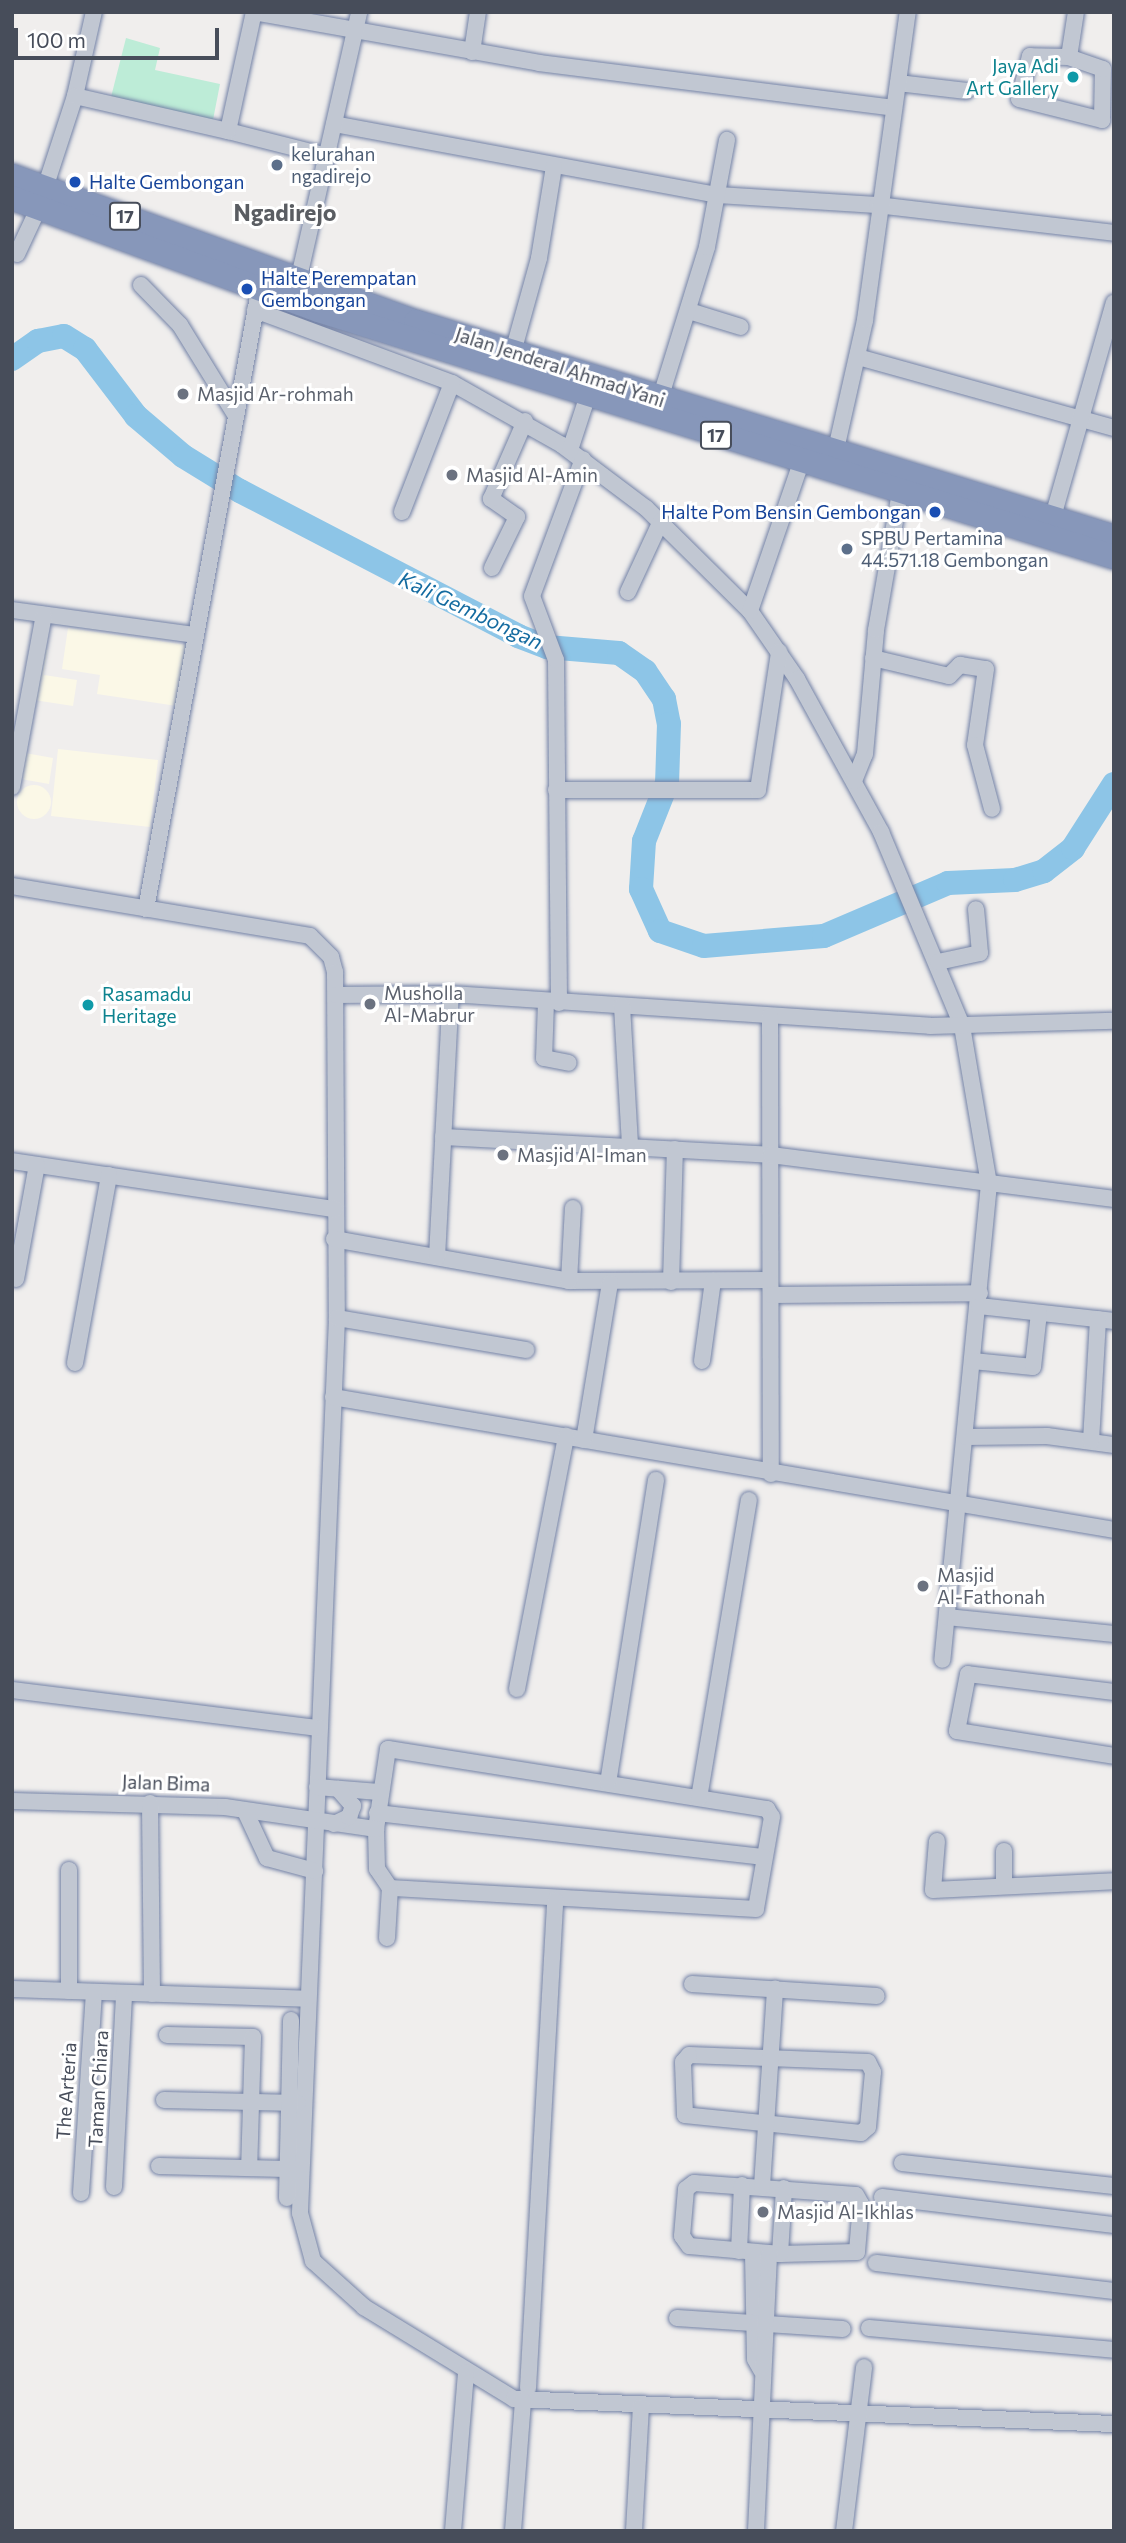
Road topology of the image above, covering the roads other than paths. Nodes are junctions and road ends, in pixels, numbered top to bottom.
1 (94, 12) edge
2 (359, 12) edge
3 (478, 12) edge
4 (908, 12) edge
5 (1076, 12) edge
6 (253, 14) edge
7 (355, 29) junction
8 (472, 52) junction
9 (1069, 57) junction
10 (898, 83) junction
11 (967, 91) dead end
12 (75, 96) junction
13 (894, 108) junction
14 (334, 124) junction
15 (228, 131) junction
16 (727, 140) dead end
17 (327, 156) junction
18 (554, 166) junction
19 (12, 176) edge
20 (718, 195) junction
21 (12, 198) edge
22 (42, 198) junction
23 (882, 206) junction
24 (1114, 233) edge
25 (17, 254) dead end
26 (141, 285) dead end
27 (261, 288) junction
28 (296, 289) junction
29 (1114, 303) edge
30 (689, 311) junction
31 (741, 327) dead end
32 (513, 352) junction
33 (858, 357) junction
34 (452, 383) junction
35 (588, 395) junction
36 (660, 399) junction
37 (236, 416) junction
38 (525, 421) junction
39 (1077, 421) junction
40 (1114, 428) edge
41 (804, 452) junction
42 (576, 455) junction
43 (833, 461) junction
44 (900, 493) junction
45 (402, 512) dead end
46 (1052, 520) junction
47 (661, 521) junction
48 (1114, 537) edge
49 (1114, 557) edge
50 (492, 568) dead end
51 (628, 592) dead end
52 (12, 610) edge
53 (750, 611) junction
54 (44, 615) junction
55 (195, 635) junction
56 (779, 652) junction
57 (873, 658) junction
58 (854, 781) junction
59 (12, 787) edge
60 (556, 790) junction
61 (992, 809) dead end
62 (12, 886) edge
63 (146, 909) junction
64 (976, 909) dead end
65 (938, 962) junction
66 (451, 994) junction
67 (336, 995) junction
68 (552, 1002) junction
69 (622, 1006) junction
70 (769, 1016) junction
71 (1114, 1021) edge
72 (962, 1026) junction
73 (569, 1063) dead end
74 (443, 1137) junction
75 (630, 1144) junction
76 (675, 1149) junction
77 (771, 1155) junction
78 (12, 1161) edge
79 (37, 1165) junction
80 (109, 1175) junction
81 (989, 1184) junction
82 (1114, 1199) edge
83 (573, 1208) dead end
84 (335, 1209) junction
85 (334, 1239) junction
86 (437, 1257) junction
87 (16, 1279) dead end
88 (569, 1281) junction
89 (713, 1281) junction
90 (671, 1282) junction
91 (610, 1283) junction
92 (770, 1288) junction
93 (979, 1300) junction
94 (1039, 1313) junction
95 (337, 1318) junction
96 (1106, 1320) edge
97 (526, 1350) dead end
98 (702, 1361) dead end
99 (973, 1361) junction
100 (75, 1363) dead end
101 (333, 1397) junction
102 (566, 1436) junction
103 (966, 1437) junction
104 (584, 1440) junction
105 (1091, 1441) junction
106 (1114, 1445) edge
107 (771, 1474) junction
108 (656, 1480) dead end
109 (749, 1500) dead end
110 (961, 1504) junction
111 (1114, 1530) edge
112 (947, 1617) junction
113 (1114, 1634) edge
114 (942, 1660) dead end
115 (517, 1689) dead end
116 (12, 1690) edge
117 (1114, 1692) edge
118 (319, 1728) junction
119 (1114, 1756) edge
120 (608, 1783) junction
121 (317, 1787) junction
122 (338, 1789) junction
123 (379, 1792) junction
124 (699, 1798) junction
125 (12, 1801) edge
126 (150, 1802) junction
127 (246, 1813) junction
128 (377, 1821) junction
129 (324, 1823) junction
130 (937, 1841) dead end
131 (1004, 1851) dead end
132 (765, 1857) junction
133 (69, 1870) dead end
134 (314, 1871) junction
135 (1114, 1881) edge
136 (1004, 1884) junction
137 (390, 1888) junction
138 (555, 1901) junction
139 (387, 1938) dead end
140 (692, 1984) dead end
141 (775, 1988) junction
142 (12, 1989) edge
143 (69, 1991) junction
144 (94, 1992) junction
145 (124, 1993) junction
146 (152, 1994) junction
147 (877, 1996) dead end
148 (307, 1999) junction
149 (291, 2020) dead end
150 (167, 2035) dead end
151 (767, 2056) junction
152 (164, 2100) dead end
153 (251, 2102) junction
154 (296, 2103) junction
155 (764, 2123) junction
156 (902, 2163) dead end
157 (159, 2166) dead end
158 (249, 2168) junction
159 (287, 2169) junction
160 (742, 2185) junction
161 (762, 2186) junction
162 (1114, 2186) edge
163 (114, 2187) dead end
164 (784, 2188) junction
165 (81, 2193) dead end
166 (882, 2197) dead end
167 (286, 2198) dead end
168 (1114, 2225) edge
169 (760, 2253) junction
170 (876, 2263) dead end
171 (1114, 2291) edge
172 (677, 2318) dead end
173 (760, 2323) junction
174 (869, 2328) dead end
175 (843, 2329) dead end
176 (1114, 2350) edge
177 (864, 2367) dead end
178 (466, 2373) junction
179 (525, 2394) junction
180 (640, 2407) junction
181 (761, 2409) junction
182 (858, 2414) junction
183 (1114, 2424) edge
184 (453, 2531) edge
185 (513, 2531) edge
186 (634, 2531) edge
187 (756, 2531) edge
188 (844, 2531) edge

1 - 12 street
2 - 7 street
3 - 8 street
4 - 10 street
5 - 9 street
6 - 7 street
6 - 15 street
7 - 8 street
7 - 14 street
8 - 13 street
9 - 9 street
10 - 11 street
10 - 13 street
12 - 15 street
12 - 22 street
13 - 23 street
14 - 17 street
14 - 18 street
15 - 17 street
16 - 20 street
17 - 28 street
18 - 20 street
18 - 32 street
19 - 22 highway, Jalan Jenderal Ahmad Yani / 17
20 - 23 street
20 - 30 street
21 - 22 highway, Jalan Jenderal Ahmad Yani / 17
22 - 25 street
22 - 27 highway, Jalan Jenderal Ahmad Yani / 17
23 - 24 street
23 - 33 street
26 - 37 street
27 - 28 highway, Jalan Jenderal Ahmad Yani / 17
27 - 34 street
27 - 37 street
28 - 32 highway, Jalan Jenderal Ahmad Yani / 17
28 - 35 highway, Jalan Jenderal Ahmad Yani / 17
29 - 39 street
30 - 31 street
30 - 36 street
32 - 36 highway, Jalan Jenderal Ahmad Yani / 17
33 - 39 street
33 - 43 street
34 - 38 street
34 - 45 street
35 - 41 highway, Jalan Jenderal Ahmad Yani / 17
35 - 42 street
36 - 41 highway, Jalan Jenderal Ahmad Yani / 17
37 - 55 street
38 - 42 street
38 - 50 street
39 - 40 street
39 - 46 street
41 - 43 highway, Jalan Jenderal Ahmad Yani / 17
41 - 53 street
42 - 47 street
42 - 60 street
43 - 44 highway, Jalan Jenderal Ahmad Yani / 17
43 - 46 highway, Jalan Jenderal Ahmad Yani / 17
44 - 49 highway, Jalan Jenderal Ahmad Yani / 17
44 - 57 street
46 - 48 highway, Jalan Jenderal Ahmad Yani / 17
47 - 51 street
47 - 53 street
52 - 54 street
53 - 56 street
54 - 55 street
54 - 59 street
55 - 63 street
56 - 58 street
56 - 60 street
57 - 58 street
57 - 61 street
58 - 65 street
60 - 68 street
62 - 63 street
63 - 67 street
64 - 65 street
65 - 72 street
66 - 67 street
66 - 68 street
66 - 74 street
67 - 84 street
68 - 69 street
68 - 73 street
69 - 70 street
69 - 75 street
70 - 72 street
70 - 77 street
71 - 72 street
72 - 81 street
74 - 75 street
74 - 86 street
75 - 76 street
76 - 77 street
76 - 90 street
77 - 81 street
77 - 92 street
78 - 79 street
79 - 80 street
79 - 87 street
80 - 84 street
80 - 100 street
81 - 82 street
81 - 93 street
83 - 88 street
84 - 85 street
85 - 86 street
85 - 95 street
86 - 88 street
88 - 91 street
89 - 90 street
89 - 92 street
89 - 98 street
90 - 91 street
91 - 104 street
92 - 93 street
92 - 107 street
93 - 94 street
93 - 99 street
94 - 96 street
94 - 99 street
95 - 97 street
95 - 101 street
96 - 105 street
99 - 103 street
101 - 102 street
101 - 118 street
102 - 104 street
102 - 115 street
103 - 105 street
103 - 110 street
104 - 107 street
105 - 106 street
107 - 110 street
108 - 120 street
109 - 124 street
110 - 111 street
110 - 112 street
112 - 113 street
112 - 114 street
116 - 118 street
117 - 119 street
118 - 121 street
120 - 123 street
120 - 124 street
121 - 122 street
121 - 129 street
122 - 123 street
122 - 129 street
123 - 128 street
124 - 132 street
125 - 126 street, Jalan Bima
126 - 127 street, Jalan Bima
126 - 146 street
127 - 129 street, Jalan Bima
127 - 134 street
128 - 129 street, Jalan Bima
128 - 132 street, Jalan Bima
128 - 137 street
129 - 134 street
130 - 136 street
131 - 136 street
132 - 138 street
133 - 143 street
134 - 148 street
135 - 136 street
137 - 138 street
137 - 139 street
138 - 179 street
140 - 141 street
141 - 147 street
141 - 151 street
142 - 143 street
143 - 144 street
144 - 145 street
144 - 165 street, The Arteria
145 - 146 street
145 - 163 street, Taman Chiara
146 - 148 street
148 - 154 street
149 - 154 street
150 - 153 street
151 - 155 street
151 - 155 street
151 - 155 street
152 - 153 street
153 - 154 street
153 - 158 street
154 - 159 street
154 - 178 street
155 - 161 street
156 - 162 street
157 - 158 street
158 - 159 street
159 - 167 street
160 - 161 street
160 - 169 street
160 - 169 street
161 - 164 street
164 - 169 street
164 - 169 street
166 - 168 street
169 - 173 street
170 - 171 street
172 - 173 street
173 - 175 street
173 - 181 street
174 - 176 street
177 - 182 street
178 - 179 street
178 - 184 street
179 - 180 street
179 - 185 street
180 - 181 street
180 - 186 street
181 - 182 street
181 - 187 street
182 - 183 street
182 - 188 street

